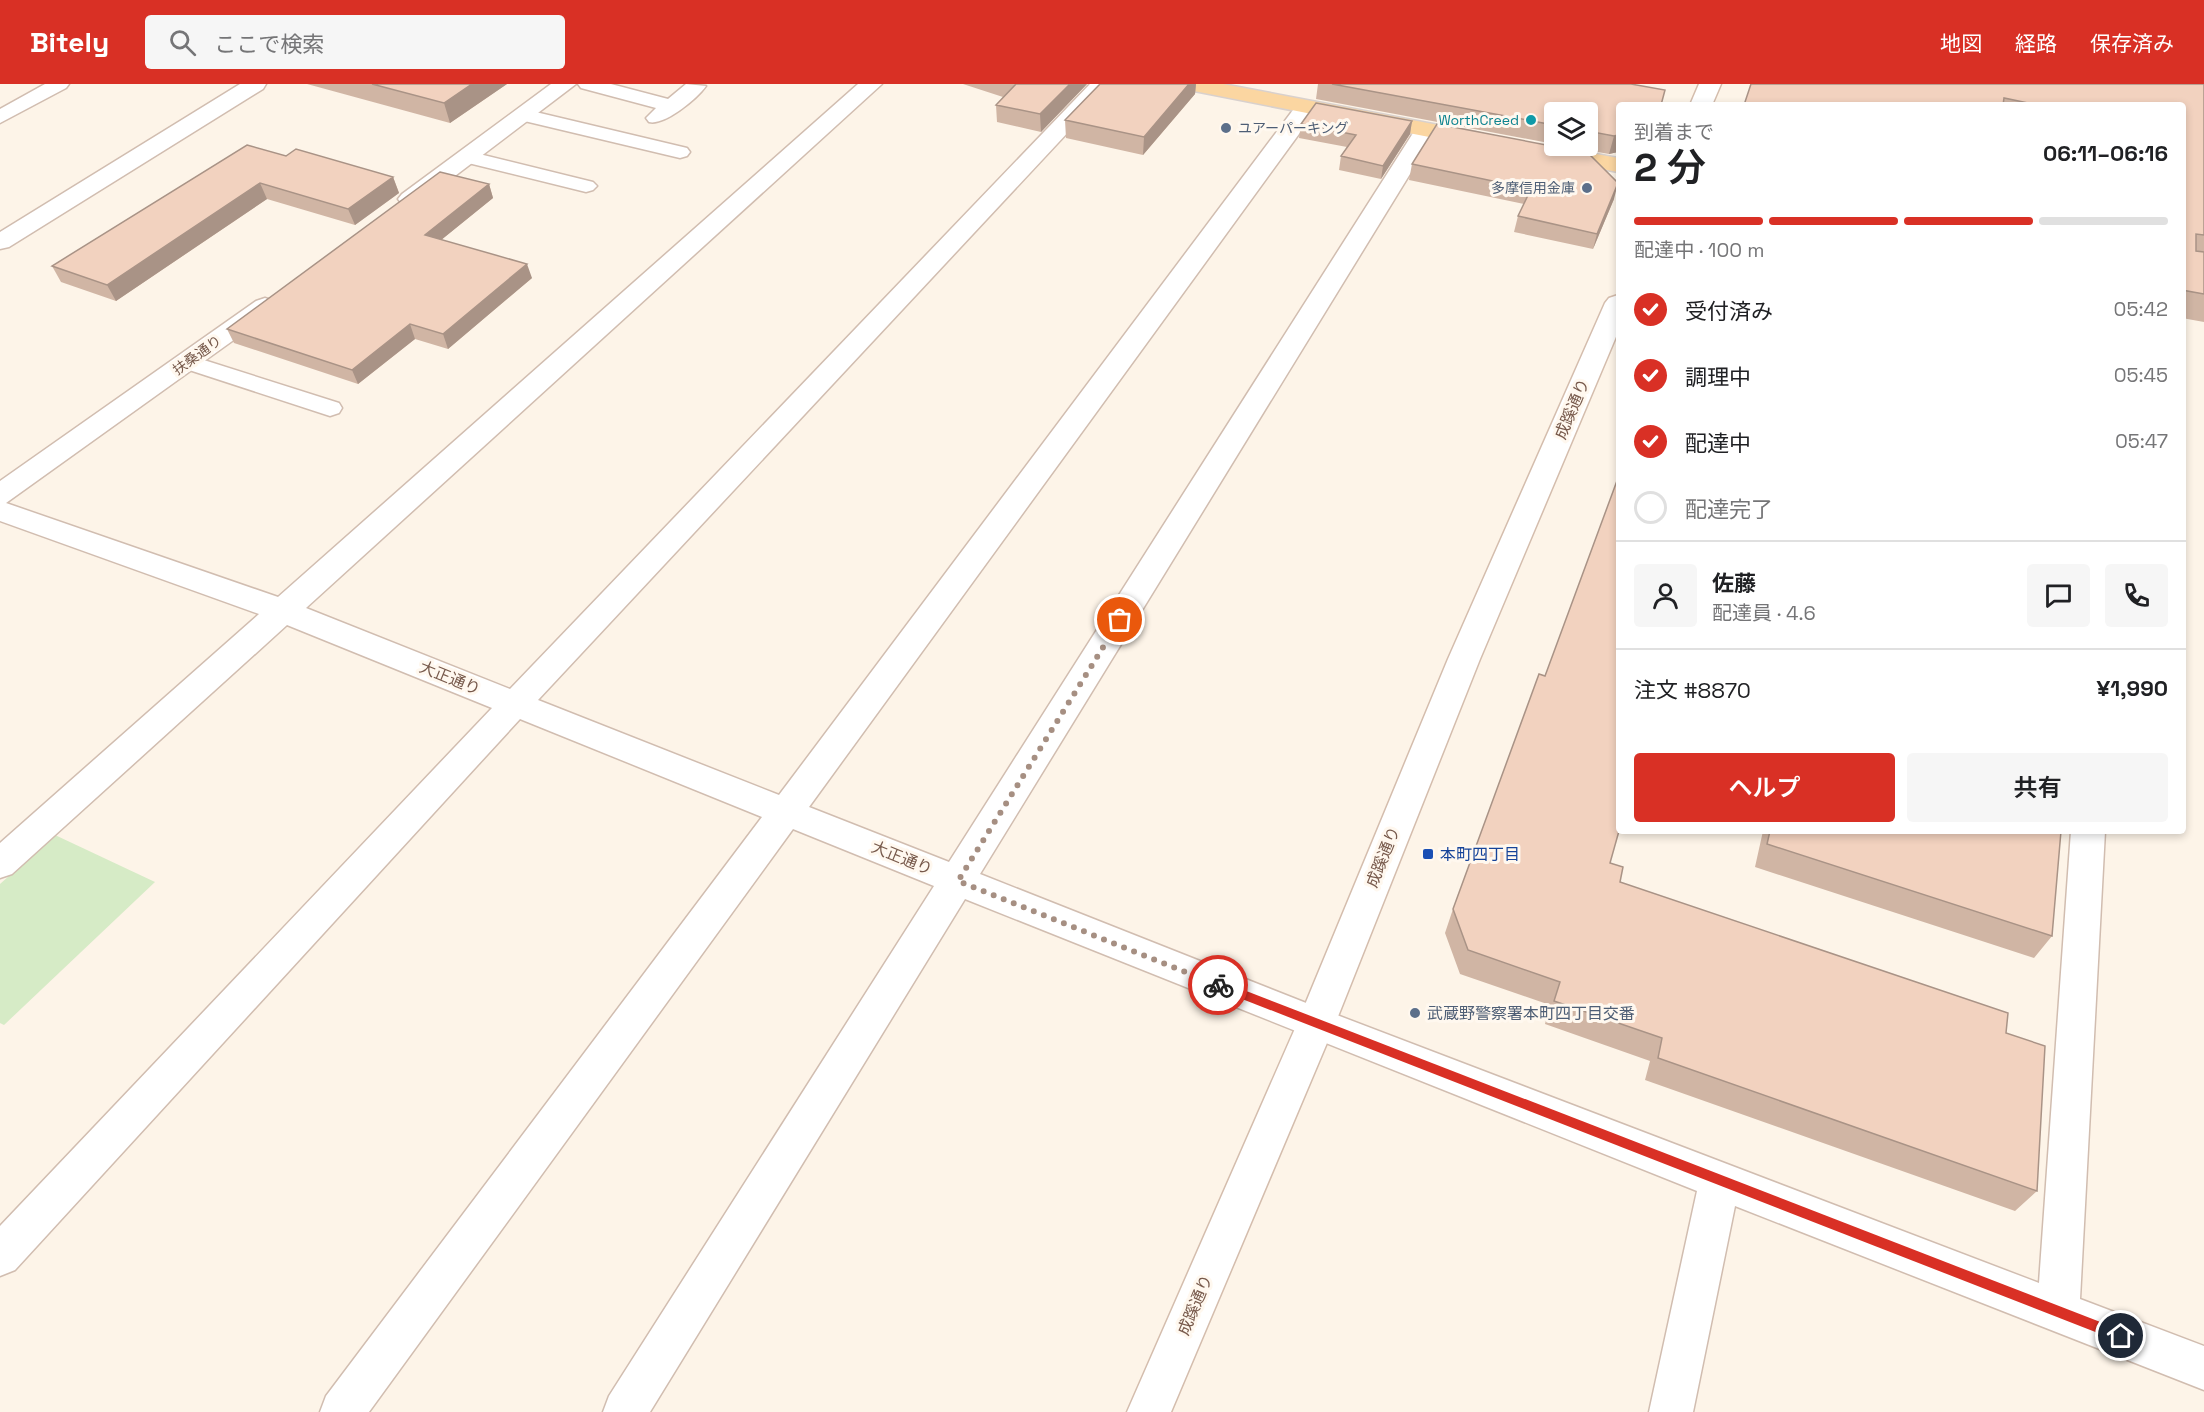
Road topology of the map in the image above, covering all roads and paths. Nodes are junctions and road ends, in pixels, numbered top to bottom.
1 (59, 84) edge
2 (255, 84) edge
3 (566, 84) edge
4 (588, 84) edge
5 (871, 84) edge
6 (1102, 84) edge
7 (1189, 84) edge
8 (1710, 84) edge
9 (696, 87) dead end
10 (1226, 88) edge
11 (1702, 102) edge
12 (672, 106) junction
13 (1307, 107) junction
14 (523, 115) junction
15 (0, 117) edge
16 (647, 126) dead end
17 (1426, 130) junction
18 (1493, 142) edge
19 (1527, 148) edge
20 (680, 153) dead end
21 (467, 157) junction
22 (1616, 165) edge
23 (586, 186) dead end
24 (389, 215) edge
25 (0, 242) edge
26 (285, 291) edge
27 (1616, 308) edge
28 (188, 362) junction
29 (330, 408) dead end
30 (0, 495) edge
31 (0, 511) edge
32 (281, 610) junction
33 (514, 704) junction
34 (785, 811) junction
35 (2088, 834) edge
36 (0, 864) edge
37 (958, 881) junction
38 (1316, 1024) junction
39 (1720, 1180) junction
40 (0, 1256) edge
41 (2058, 1312) junction
42 (2204, 1368) edge
43 (342, 1412) edge
44 (625, 1412) edge
45 (1149, 1412) edge
46 (1671, 1412) edge

1 - 15 lane
2 - 25 street
3 - 14 street
4 - 12 lane
5 - 32 street
6 - 33 street
7 - 10 main road
8 - 11 street
9 - 12 lane
10 - 13 main road
12 - 16 lane
13 - 17 main road
13 - 34 street
14 - 20 lane
14 - 21 street
17 - 18 main road
17 - 37 street
19 - 22 main road
21 - 23 lane
21 - 24 street
26 - 28 street, 扶桑通り
27 - 38 street, 成蹊通り
28 - 29 lane
28 - 30 street, 扶桑通り
31 - 32 street, 大正通り
32 - 33 street, 大正通り
32 - 36 street
33 - 34 street, 大正通り
33 - 40 street
34 - 37 street, 大正通り
34 - 43 street
35 - 41 street
37 - 38 street, 大正通り
37 - 44 street
38 - 39 street, 大正通り
38 - 45 street, 成蹊通り
39 - 41 street, 大正通り
39 - 46 street
41 - 42 street, 大正通り

